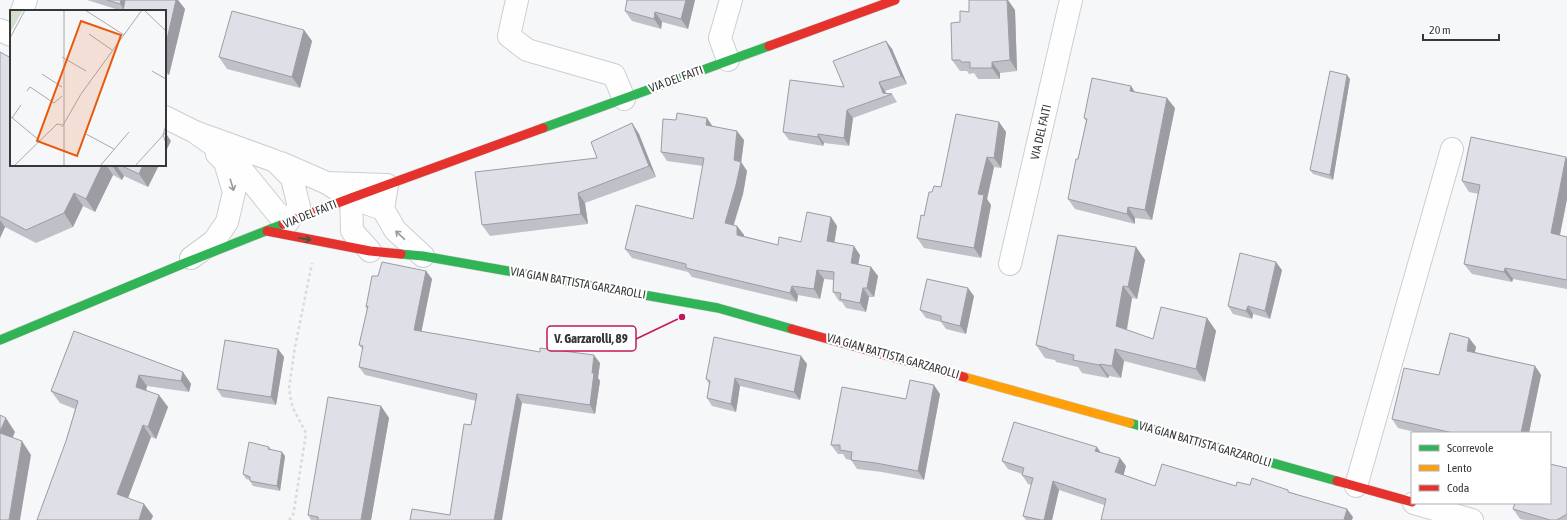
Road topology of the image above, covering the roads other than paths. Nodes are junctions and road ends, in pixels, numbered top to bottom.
1 (26, 0) edge
2 (517, 0) edge
3 (731, 0) edge
4 (895, 0) edge
5 (1071, 0) edge
6 (22, 10) edge
7 (0, 30) edge
8 (10, 35) edge
9 (728, 60) junction
10 (624, 99) junction
11 (166, 117) edge
12 (195, 132) junction
13 (1452, 149) dead end
14 (276, 161) junction
15 (327, 183) junction
16 (387, 185) junction
17 (351, 198) junction
18 (384, 209) junction
19 (276, 227) junction
20 (370, 251) junction
21 (423, 256) junction
22 (184, 263) junction
23 (1010, 264) dead end
24 (0, 340) edge
25 (1356, 486) junction
26 (1411, 502) edge
27 (1416, 504) edge
28 (1472, 520) edge

1 - 6 street
2 - 10 street
3 - 9 street
4 - 9 street, VIA DEL FAITI
5 - 23 street, VIA DEL FAITI
7 - 8 street
9 - 10 street, VIA DEL FAITI
10 - 16 street, VIA DEL FAITI
11 - 12 street
12 - 14 street
12 - 19 street
12 -> 22 street
13 - 25 street
14 - 15 street
14 - 19 street
15 - 16 street
15 - 17 street
16 - 17 street, VIA DEL FAITI
16 - 18 street
17 - 18 street
17 - 19 street, VIA DEL FAITI
17 - 20 street
21 -> 18 street
19 -> 20 street, VIA GIAN BATTISTA GARZAROLLI
19 - 22 street, VIA DEL FAITI
20 - 21 street, VIA GIAN BATTISTA GARZAROLLI
21 - 25 street, VIA GIAN BATTISTA GARZAROLLI
22 - 24 street, VIA DEL FAITI
25 - 26 street, VIA GIAN BATTISTA GARZAROLLI
27 - 28 street, VIA GIAN BATTISTA GARZAROLLI

